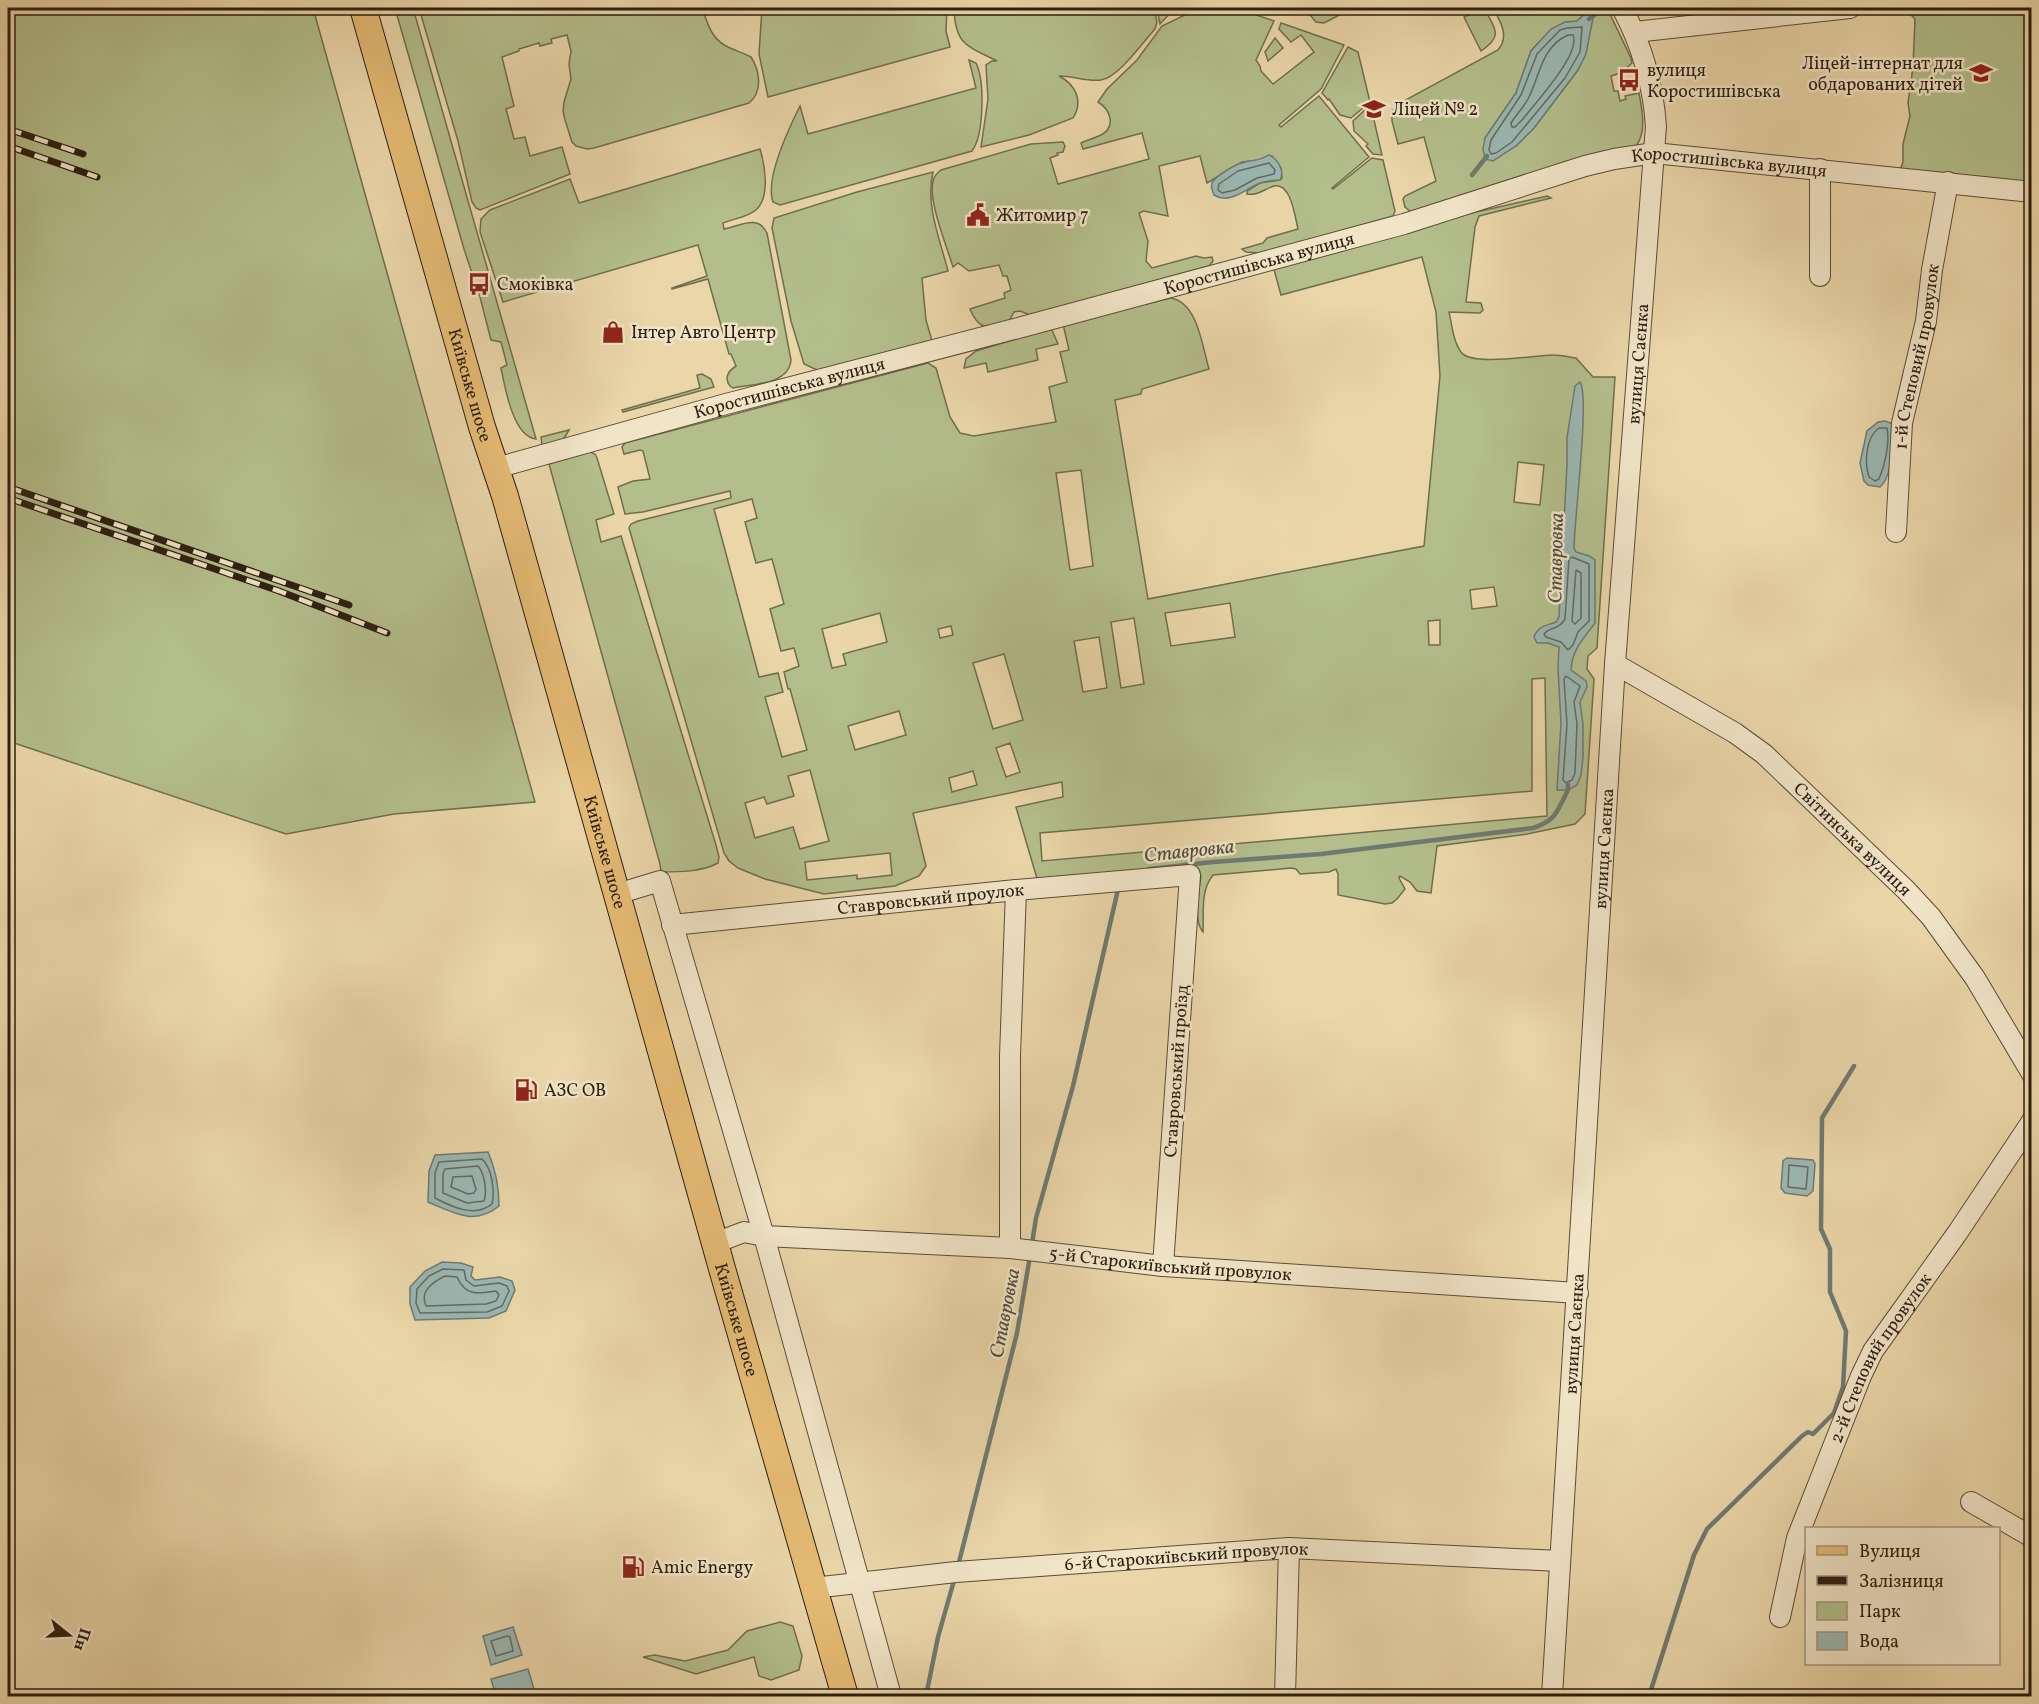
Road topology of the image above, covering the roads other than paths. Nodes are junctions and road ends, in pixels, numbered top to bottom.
1 (363, 8) edge
2 (1622, 8) edge
3 (1850, 8) edge
4 (1635, 32) junction
5 (1654, 153) junction
6 (1820, 169) junction
7 (1948, 182) junction
8 (2031, 192) edge
9 (1820, 276) dead end
10 (496, 468) junction
11 (1896, 532) dead end
12 (1615, 664) junction
13 (1190, 876) joint
14 (1016, 890) junction
15 (617, 894) junction
16 (672, 925) junction
17 (2031, 1074) edge
18 (2031, 1121) edge
19 (764, 1236) junction
20 (715, 1243) junction
21 (1010, 1248) junction
22 (1162, 1266) junction
23 (1578, 1293) junction
24 (1971, 1502) dead end
25 (2031, 1538) edge
26 (1288, 1548) junction
27 (1559, 1561) junction
28 (858, 1582) junction
29 (813, 1588) junction
30 (1780, 1617) dead end
31 (845, 1696) edge
32 (891, 1696) edge
33 (1285, 1696) edge
34 (1552, 1696) edge

1 - 10 main road, Київське шосе
2 - 4 street, вулиця Саєнка
3 - 4 street
4 - 5 street, вулиця Саєнка
5 - 6 street, Коростишівська вулиця
5 - 10 street, Коростишівська вулиця
5 - 12 street, вулиця Саєнка
6 - 7 street, Коростишівська вулиця
6 - 9 street
7 - 8 street, Коростишівська вулиця
7 - 11 street, 1-й Степовий провулок
10 - 15 main road, Київське шосе
12 - 17 street, Світинська вулиця
12 - 23 street, вулиця Саєнка
13 - 14 street, Ставровський проулок
13 - 22 street, Ставровський проїзд
14 - 16 street, Ставровський проулок
14 - 21 street
15 - 16 street
15 - 20 main road, Київське шосе
16 - 19 street
18 - 30 street, 2-й Степовий провулок
19 - 20 street, 5-й Старокиївський провулок
19 - 21 street, 5-й Старокиївський провулок
19 - 28 street
20 - 29 main road, Київське шосе
21 - 22 street, 5-й Старокиївський провулок
22 - 23 street, 5-й Старокиївський провулок
23 - 27 street, вулиця Саєнка
24 - 25 street
26 - 27 street, 6-й Старокиївський провулок
26 - 28 street, 6-й Старокиївський провулок
26 - 33 street
27 - 34 street, вулиця Саєнка
28 - 29 street, 6-й Старокиївський провулок
28 - 32 street
29 - 31 main road, Київське шосе

